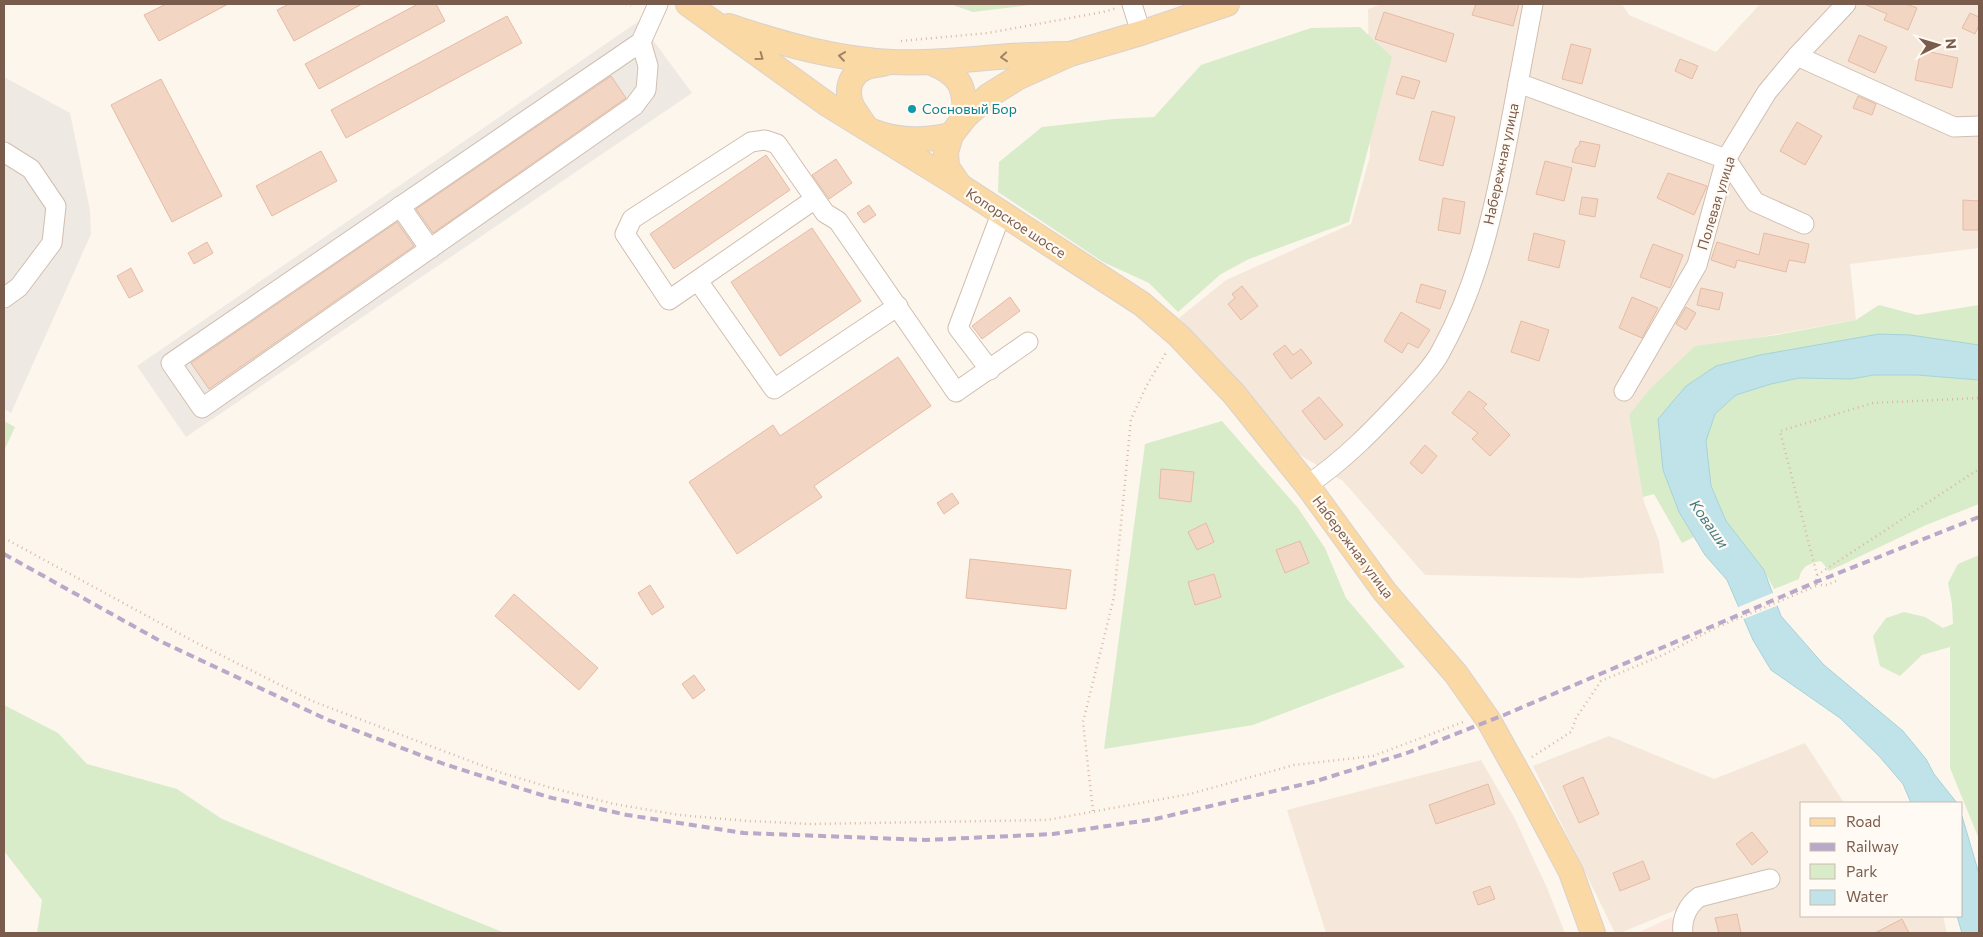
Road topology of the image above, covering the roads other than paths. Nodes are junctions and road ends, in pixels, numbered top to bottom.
1 (658, 4) edge
2 (1227, 4) edge
3 (1533, 4) edge
4 (1846, 4) edge
5 (1126, 5) edge
6 (697, 11) edge
7 (1141, 33) junction
8 (641, 42) junction
9 (891, 52) junction
10 (1070, 54) junction
11 (1797, 56) junction
12 (932, 63) junction
13 (1518, 83) junction
14 (958, 126) junction
15 (1979, 126) edge
16 (870, 131) junction
17 (4, 152) edge
18 (1726, 159) junction
19 (960, 186) junction
20 (815, 199) junction
21 (400, 206) junction
22 (1001, 214) junction
23 (1804, 224) dead end
24 (430, 249) junction
25 (698, 280) junction
26 (4, 298) edge
27 (898, 306) junction
28 (1028, 342) dead end
29 (990, 370) junction
30 (1624, 391) dead end
31 (1307, 485) junction
32 (1770, 879) dead end
33 (1593, 933) edge
34 (1683, 933) edge

1 - 8 street
2 - 7 main road
3 - 13 street, Набережная улица
4 - 11 street, Полевая улица
5 - 7 street
9 -> 6 main road
6 -> 16 main road, Копорское шоссе
7 - 10 main road
8 - 21 street
8 - 24 street
9 - 12 main road
9 - 16 main road
10 -> 12 main road
10 - 14 main road
11 - 15 street
11 - 18 street, Полевая улица
12 - 14 main road
13 - 18 street, Набережная улица
13 - 31 street, Набережная улица
14 - 16 main road
14 - 19 main road
16 - 19 main road, Копорское шоссе
17 - 26 street
18 - 23 street
18 - 30 street, Полевая улица
19 - 22 main road, Копорское шоссе
20 - 25 street
20 - 25 street
20 - 27 street
21 - 24 street
21 - 24 street
22 - 29 street
22 - 31 main road, Копорское шоссе
25 - 27 street
27 - 29 street
28 - 29 street
31 - 33 main road, Набережная улица
32 - 34 street

